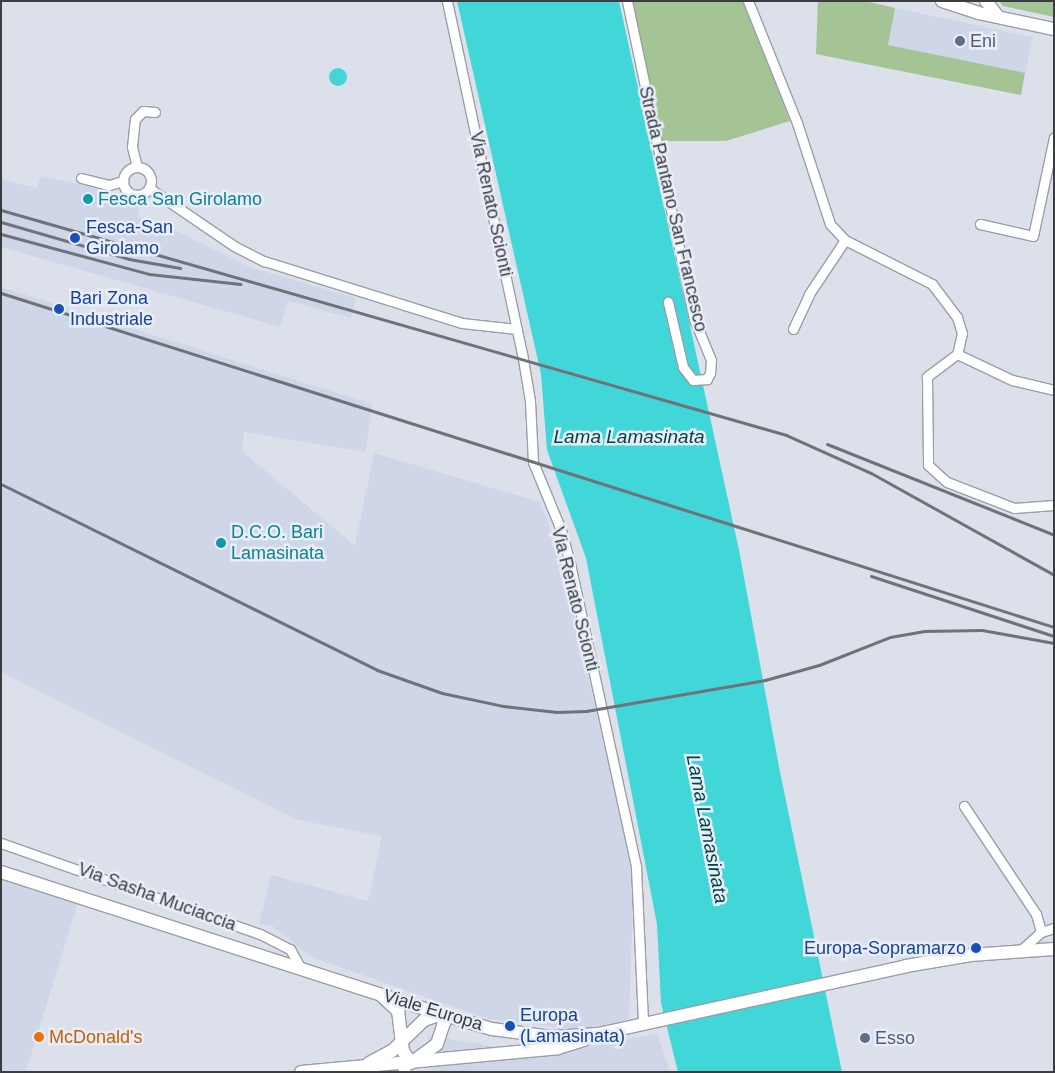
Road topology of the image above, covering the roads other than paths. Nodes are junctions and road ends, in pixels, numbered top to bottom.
1 (447, 1) edge
2 (627, 1) edge
3 (748, 1) edge
4 (986, 1) edge
5 (940, 2) edge
6 (998, 17) junction
7 (1054, 29) edge
8 (155, 112) dead end
9 (1054, 137) edge
10 (137, 167) junction
11 (81, 178) dead end
12 (122, 182) junction
13 (149, 188) junction
14 (980, 224) dead end
15 (845, 240) junction
16 (668, 302) dead end
17 (517, 329) junction
18 (793, 329) dead end
19 (957, 354) junction
20 (1054, 390) edge
21 (1054, 506) edge
22 (964, 806) dead end
23 (1, 843) edge
24 (1, 872) edge
25 (1054, 928) edge
26 (1041, 932) junction
27 (1054, 949) edge
28 (1021, 950) junction
29 (300, 968) junction
30 (381, 994) junction
31 (441, 1014) junction
32 (648, 1023) junction
33 (598, 1034) junction
34 (403, 1038) junction
35 (362, 1065) junction
36 (412, 1066) edge
37 (301, 1072) edge

1 - 17 street, Via Renato Scionti
2 - 16 street, Strada Pantano San Francesco
3 - 15 street
4 - 6 main road
5 - 6 main road
6 - 7 main road
8 - 10 street
9 - 14 street
10 - 12 street
10 - 13 street
11 - 12 street
12 - 13 street
13 - 17 street
15 - 18 street
15 - 19 street
17 - 32 street, Via Renato Scionti
19 - 20 street
19 - 21 street
22 - 26 street
23 - 29 street, Via Sasha Muciaccia
24 - 29 main road, Viale Europa
25 - 26 street
26 - 28 street
27 - 28 main road, Viale Europa
28 - 32 main road, Viale Europa
29 - 30 main road, Viale Europa
30 - 31 main road, Viale Europa
30 - 34 main road
31 - 33 main road, Viale Europa
31 - 34 main road
31 - 36 main road
32 - 33 main road, Viale Europa
33 - 36 main road
34 - 35 main road
34 - 36 main road
35 - 36 main road
35 - 37 main road

